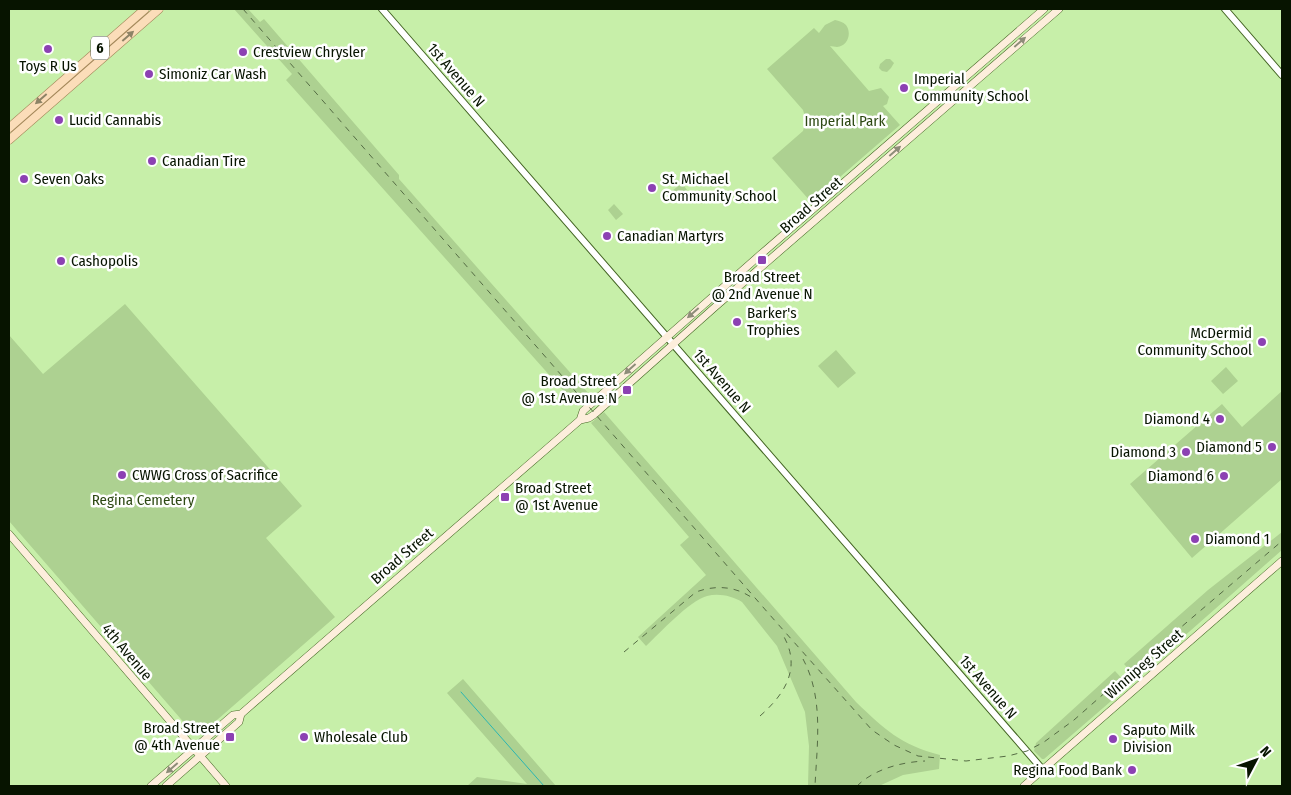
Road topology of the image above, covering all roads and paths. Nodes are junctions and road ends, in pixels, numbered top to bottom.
1 (145, 9) edge
2 (159, 9) edge
3 (382, 9) edge
4 (1044, 9) edge
5 (1059, 9) edge
6 (1225, 9) edge
7 (1282, 75) edge
8 (9, 128) edge
9 (9, 140) edge
10 (667, 336) junction
11 (673, 344) junction
12 (580, 420) junction
13 (9, 534) edge
14 (1282, 561) edge
15 (241, 714) junction
16 (193, 749) junction
17 (200, 757) junction
18 (1043, 770) junction
19 (151, 786) edge
20 (166, 786) edge
21 (226, 786) edge
22 (1024, 786) edge

1 -> 8 main road, 6
9 -> 2 main road, 6
3 - 10 street, 1st Avenue N
4 -> 10 main road, Broad Street
11 -> 5 main road, Broad Street
6 - 7 street
10 - 11 street, 1st Avenue N
10 -> 12 main road, Broad Street
11 - 12 main road, Broad Street
11 - 18 street, 1st Avenue N
12 - 15 main road, Broad Street
13 - 16 main road, 4th Avenue
14 - 18 main road, Winnipeg Street
15 - 16 main road, Broad Street
15 - 17 main road, Broad Street
16 - 17 main road, 4th Avenue
16 -> 19 main road, Broad Street
17 - 20 main road, Broad Street
17 - 21 main road, 4th Avenue
18 - 22 main road, Winnipeg Street

